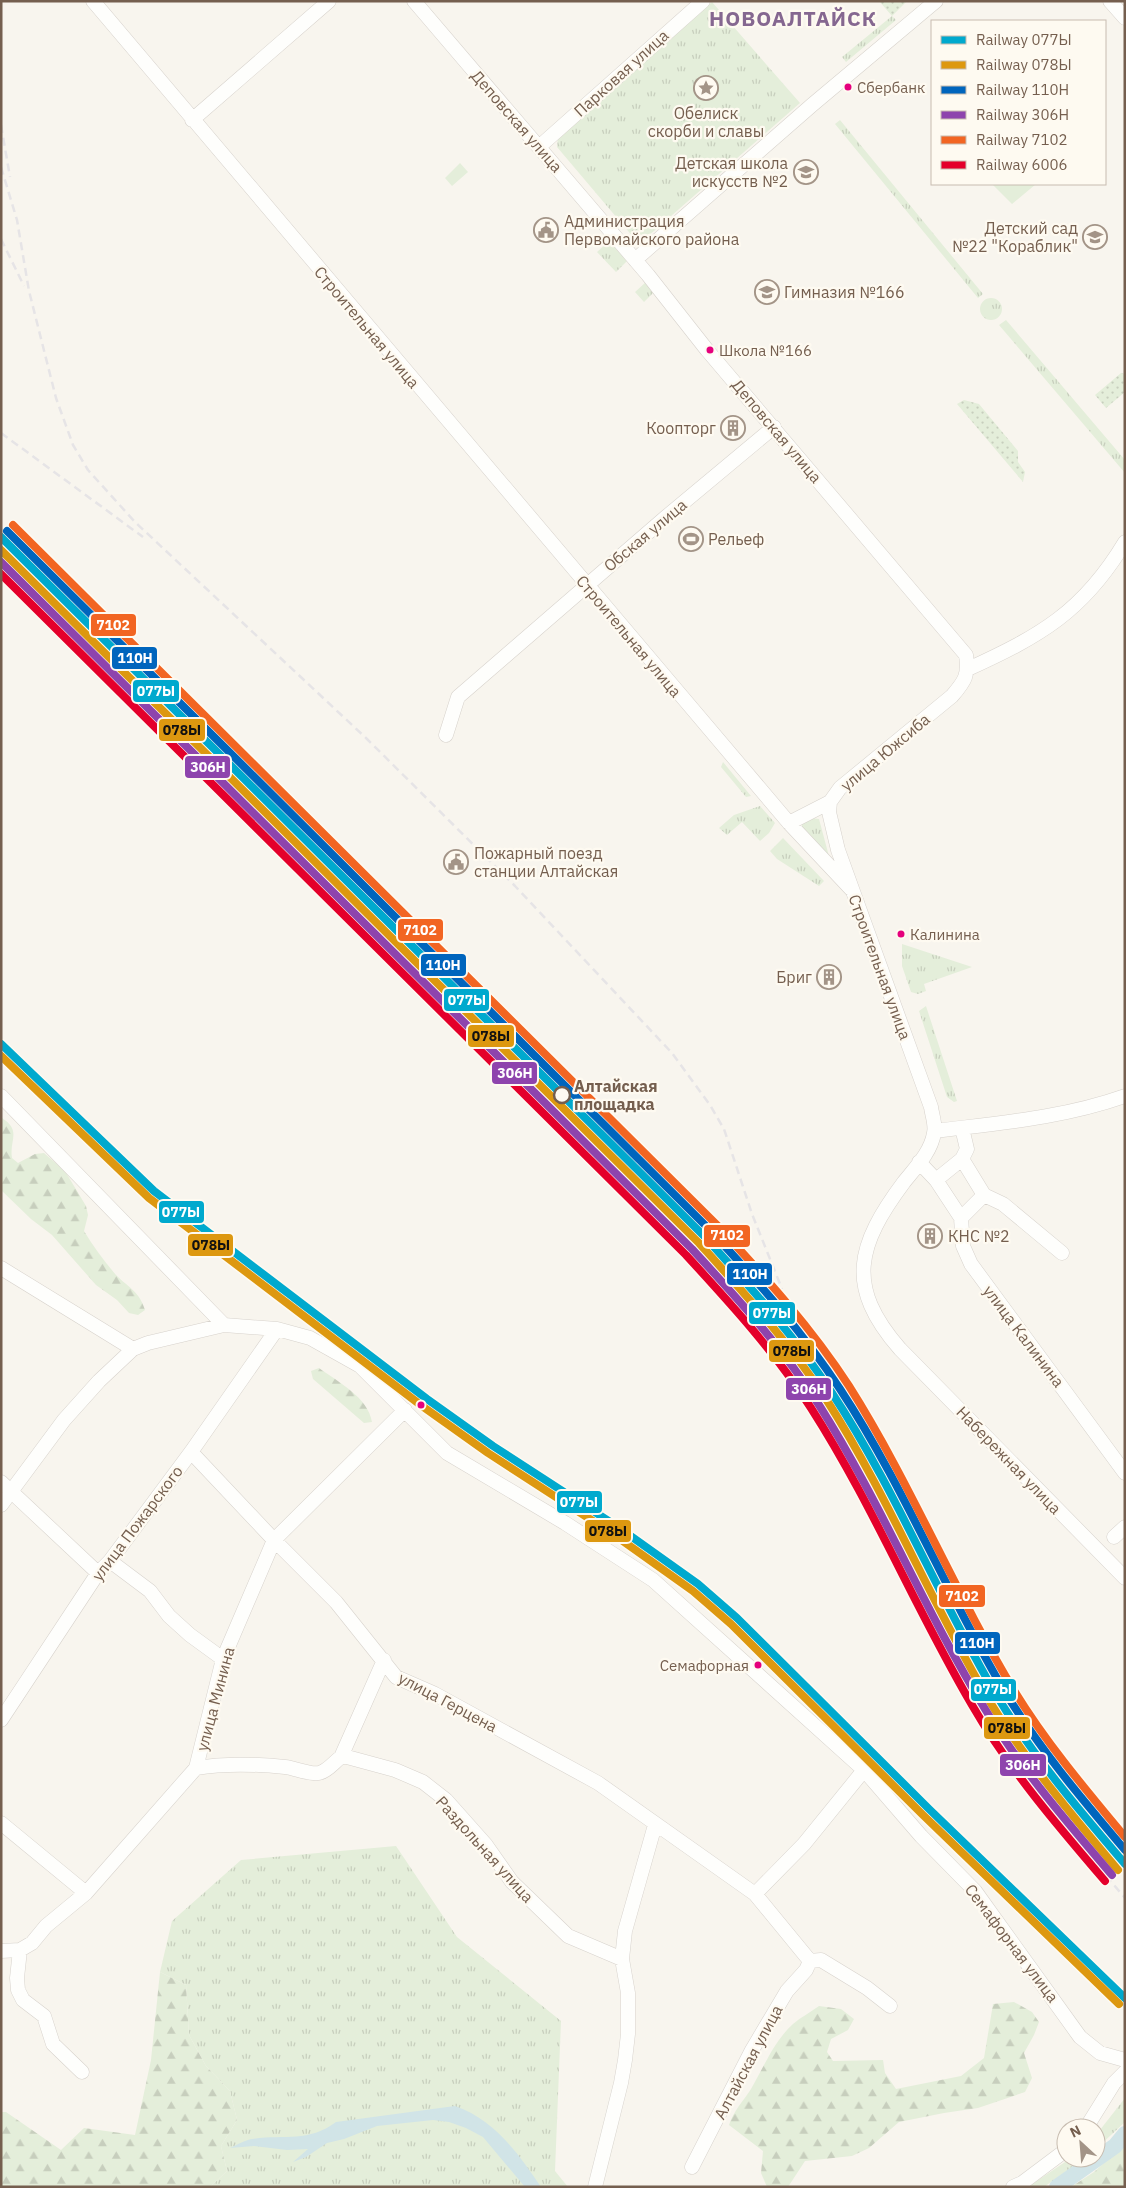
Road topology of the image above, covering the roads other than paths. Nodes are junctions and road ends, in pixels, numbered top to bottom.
1 (93, 1) edge
2 (329, 1) edge
3 (414, 1) edge
4 (703, 1) edge
5 (936, 1) edge
6 (1110, 1) edge
7 (1125, 18) edge
8 (192, 120) junction
9 (540, 146) junction
10 (635, 260) junction
11 (774, 427) junction
12 (1125, 542) edge
13 (586, 585) junction
14 (967, 662) junction
15 (446, 735) dead end
16 (830, 802) junction
17 (790, 823) junction
18 (851, 889) junction
19 (1, 1096) edge
20 (1125, 1096) edge
21 (962, 1128) junction
22 (935, 1131) junction
23 (962, 1159) junction
24 (919, 1162) junction
25 (936, 1180) junction
26 (984, 1194) junction
27 (961, 1218) junction
28 (1062, 1254) dead end
29 (1, 1268) edge
30 (224, 1325) junction
31 (277, 1329) junction
32 (133, 1349) junction
33 (405, 1410) junction
34 (191, 1452) junction
35 (1125, 1473) edge
36 (1, 1482) edge
37 (11, 1492) junction
38 (1, 1505) edge
39 (1125, 1527) edge
40 (1114, 1537) dead end
41 (274, 1540) junction
42 (110, 1561) junction
43 (98, 1573) junction
44 (1125, 1578) edge
45 (223, 1659) junction
46 (384, 1660) junction
47 (1, 1720) edge
48 (341, 1757) junction
49 (196, 1768) junction
50 (864, 1770) junction
51 (1, 1822) edge
52 (656, 1825) junction
53 (86, 1893) junction
54 (755, 1894) junction
55 (20, 1950) junction
56 (1, 1951) edge
57 (622, 1959) junction
58 (810, 1961) junction
59 (890, 2006) dead end
60 (1125, 2065) edge
61 (82, 2072) dead end
62 (1092, 2118) edge
63 (1056, 2158) edge
64 (692, 2167) dead end
65 (595, 2187) edge
66 (1013, 2187) edge

1 - 8 street, Строительная улица
2 - 8 street
3 - 9 street, Деповская улица
4 - 9 street, Парковая улица
5 - 10 street
6 - 7 street
8 - 13 street, Строительная улица
9 - 10 street, Деповская улица
10 - 11 street, Деповская улица
11 - 13 street, Обская улица
11 - 14 street, Деповская улица
12 - 14 street
13 - 15 street, Обская улица
13 - 17 street, Строительная улица
14 - 16 street, улица Южсиба
16 - 17 street, улица Южсиба
16 - 18 street
17 - 18 street, Строительная улица
18 - 22 street, Строительная улица
19 - 30 street
20 - 21 street
21 - 22 street
21 - 23 street
22 - 24 street
23 - 25 street
23 - 26 street
24 - 25 street
24 - 44 street, Набережная улица
25 - 27 street
26 - 27 street
26 - 28 street
27 - 35 street, улица Калинина
29 - 32 street
30 - 31 street, Семафорная улица
30 - 32 street, Семафорная улица
31 - 33 street, Семафорная улица
31 - 34 street, улица Пожарского
32 - 37 street, Семафорная улица
33 - 41 street, улица Минина
33 - 50 street, Семафорная улица
34 - 41 street, улица Герцена
34 - 42 street, улица Пожарского
36 - 37 street
37 - 38 street, Семафорная улица
37 - 43 street
39 - 40 street
41 - 45 street, улица Минина
41 - 46 street, улица Герцена
42 - 43 street, улица Пожарского
42 - 45 street
43 - 47 street, улица Пожарского
45 - 49 street, улица Минина
46 - 48 street
46 - 52 street, улица Герцена
48 - 49 street
48 - 57 street, Раздольная улица
49 - 53 street, улица Минина
50 - 54 street
50 - 60 street, Семафорная улица
51 - 53 street
52 - 54 street, улица Герцена
52 - 57 street
53 - 55 street, улица Минина
54 - 58 street
55 - 56 street
55 - 61 street
57 - 65 street
58 - 59 street
58 - 64 street, Алтайская улица
60 - 62 street
63 - 66 street

